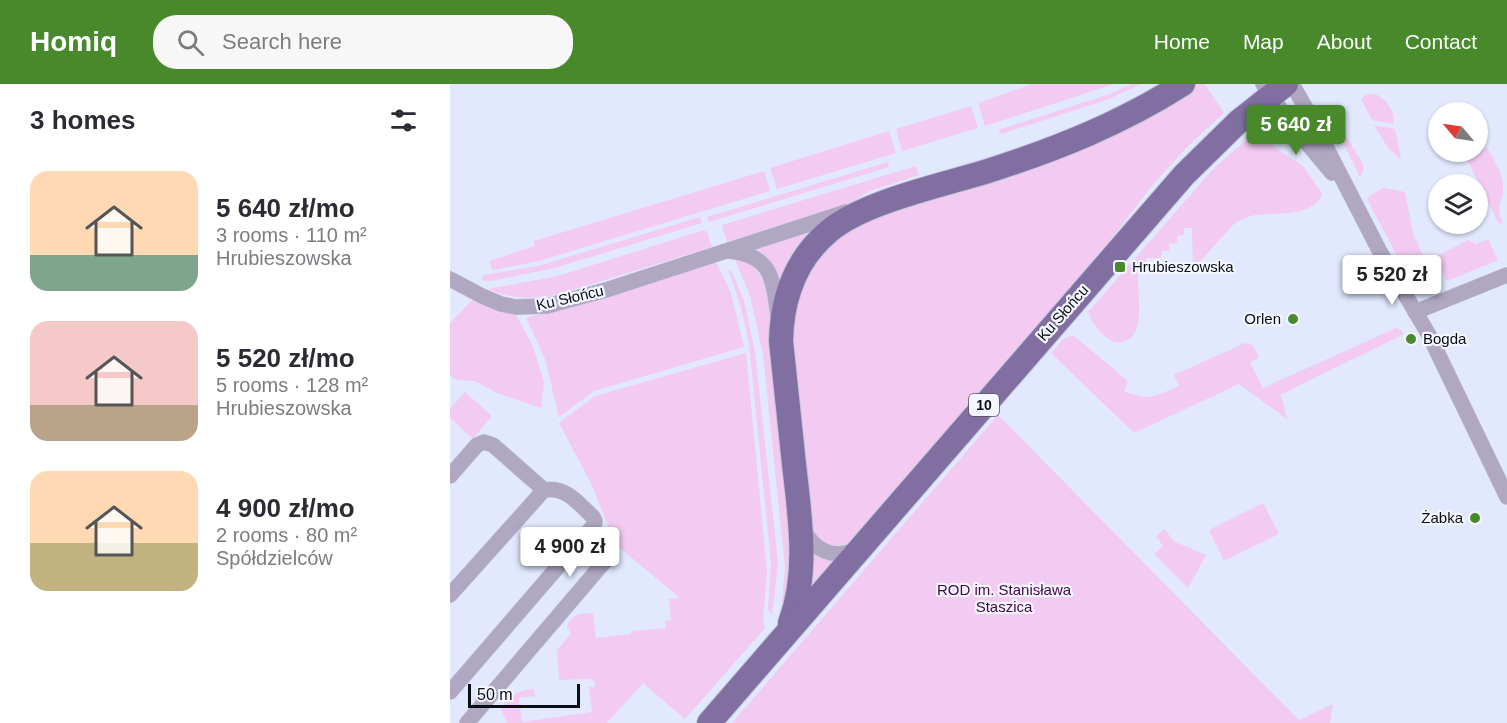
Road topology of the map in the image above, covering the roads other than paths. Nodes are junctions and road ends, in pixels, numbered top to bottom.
1 (1183, 84) edge
2 (1292, 84) edge
3 (1273, 88) edge
4 (1350, 194) junction
5 (887, 202) junction
6 (726, 250) junction
7 (1507, 275) edge
8 (450, 279) edge
9 (1415, 312) junction
10 (781, 341) junction
11 (450, 476) edge
12 (544, 490) junction
13 (1507, 496) edge
14 (800, 519) junction
15 (866, 541) junction
16 (611, 554) dead end
17 (450, 595) edge
18 (780, 641) junction
19 (450, 692) edge
20 (467, 723) edge
21 (709, 723) edge

1 - 5 main road, Ku Słońcu / 10
2 - 4 street
3 - 4 street
3 - 15 main road, Ku Słońcu / 10
4 - 9 street
5 - 6 street, Ku Słońcu
5 - 10 main road, Ku Słońcu / 10
6 - 8 street, Ku Słońcu
6 - 10 street, Ku Słońcu
7 - 9 street
9 - 13 street
10 - 14 main road, Ku Słońcu / 10
11 - 12 street
12 - 17 street
12 - 19 street
14 - 15 street, Ku Słońcu
14 - 18 main road, Ku Słońcu / 10
15 - 18 main road, Ku Słońcu / 10
16 - 20 street
18 - 21 main road, Ku Słońcu / 10

